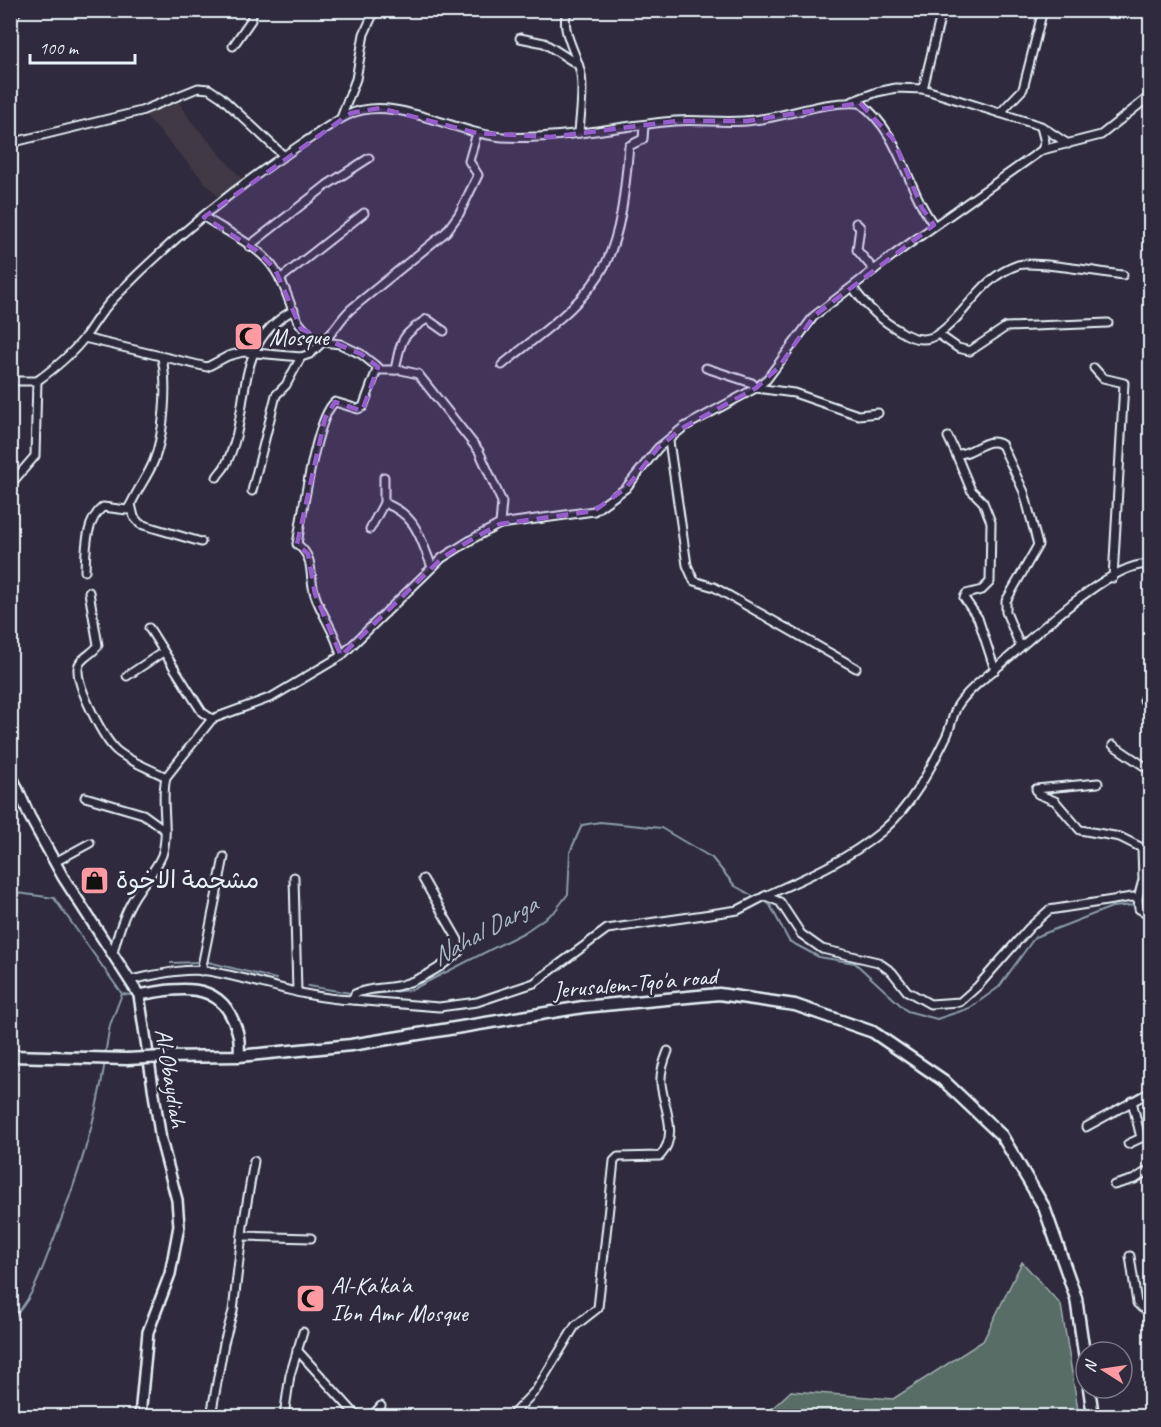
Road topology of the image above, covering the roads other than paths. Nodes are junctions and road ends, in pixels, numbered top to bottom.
1 (18, 10) edge
2 (375, 10) edge
3 (568, 10) edge
4 (942, 10) edge
5 (1043, 10) edge
6 (253, 11) edge
7 (10, 19) edge
8 (520, 38) dead end
9 (233, 46) dead end
10 (577, 64) junction
11 (923, 88) junction
12 (1150, 96) edge
13 (850, 102) junction
14 (1000, 113) junction
15 (341, 118) junction
16 (644, 125) junction
17 (1041, 126) junction
18 (477, 133) junction
19 (579, 133) junction
20 (10, 143) edge
21 (1068, 144) junction
22 (1042, 150) junction
23 (284, 156) junction
24 (369, 158) dead end
25 (364, 213) dead end
26 (204, 217) junction
27 (856, 223) dead end
28 (934, 225) junction
29 (249, 246) junction
30 (874, 270) junction
31 (1123, 275) dead end
32 (280, 279) junction
33 (853, 288) junction
34 (294, 310) junction
35 (1108, 323) dead end
36 (444, 331) dead end
37 (938, 334) junction
38 (84, 338) junction
39 (322, 342) junction
40 (254, 354) junction
41 (301, 357) junction
42 (162, 358) junction
43 (502, 365) dead end
44 (378, 367) junction
45 (706, 368) dead end
46 (1094, 368) dead end
47 (396, 370) junction
48 (10, 381) edge
49 (37, 381) junction
50 (756, 388) junction
51 (878, 413) dead end
52 (948, 437) dead end
53 (669, 441) junction
54 (956, 453) junction
55 (217, 477) dead end
56 (384, 477) dead end
57 (10, 485) edge
58 (252, 491) dead end
59 (384, 503) junction
60 (131, 504) junction
61 (500, 524) junction
62 (370, 530) dead end
63 (201, 542) dead end
64 (1150, 565) edge
65 (432, 567) junction
66 (85, 571) dead end
67 (1113, 578) junction
68 (89, 592) dead end
69 (149, 628) dead end
70 (1020, 646) junction
71 (163, 652) junction
72 (341, 656) junction
73 (856, 668) dead end
74 (995, 670) junction
75 (127, 676) dead end
76 (1150, 688) edge
77 (1144, 700) dead end
78 (212, 719) junction
79 (1113, 745) dead end
80 (1150, 770) edge
81 (10, 772) edge
82 (166, 777) junction
83 (1098, 783) dead end
84 (85, 797) dead end
85 (165, 830) junction
86 (90, 843) dead end
87 (224, 857) dead end
88 (55, 862) junction
89 (294, 877) dead end
90 (423, 879) dead end
91 (765, 896) junction
92 (1138, 898) junction
93 (1150, 915) edge
94 (113, 953) junction
95 (201, 971) junction
96 (130, 980) junction
97 (297, 992) junction
98 (138, 995) junction
99 (353, 1000) junction
100 (668, 1051) dead end
101 (10, 1056) edge
102 (239, 1056) junction
103 (1150, 1092) edge
104 (1131, 1101) junction
105 (1086, 1127) dead end
106 (1128, 1144) dead end
107 (254, 1161) dead end
108 (1150, 1169) edge
109 (1113, 1185) dead end
110 (242, 1236) junction
111 (311, 1239) dead end
112 (1130, 1257) dead end
113 (1150, 1308) edge
114 (303, 1332) dead end
115 (1082, 1340) edge
116 (297, 1350) junction
117 (1150, 1394) edge
118 (1091, 1400) edge
119 (381, 1406) dead end
120 (140, 1416) edge
121 (211, 1416) edge
122 (284, 1416) edge
123 (357, 1416) edge
124 (372, 1416) edge
125 (511, 1416) edge
126 (1093, 1416) edge
127 (1146, 1416) edge

1 - 7 street
2 - 15 street
3 - 10 street
4 - 11 street
5 - 14 street
6 - 9 street
8 - 10 street
10 - 19 street
11 - 13 street
11 - 14 street
12 - 21 street
13 - 16 street
13 - 28 street
14 - 17 street
15 - 18 street
15 - 23 street
16 - 19 street
16 - 43 street
17 - 21 street
17 - 22 street
18 - 19 street
18 - 39 street
20 - 23 street
21 - 22 street
22 - 28 street
23 - 26 street
24 - 29 street
25 - 32 street
26 - 29 street
26 - 38 street
27 - 30 street
28 - 30 street
29 - 32 street
30 - 33 street
31 - 37 street
32 - 34 street
33 - 37 street
33 - 50 street
34 - 39 street
34 - 40 street
35 - 37 street
36 - 47 street
38 - 42 street
38 - 49 street
39 - 41 street
39 - 44 street
40 - 41 street
40 - 42 street
40 - 55 street
41 - 58 street
42 - 60 street
44 - 47 street
44 - 72 street
45 - 50 street
46 - 67 street
47 - 61 street
48 - 49 street
49 - 57 street
50 - 51 street
50 - 53 street
52 - 54 street
53 - 61 street
53 - 73 street
54 - 70 street
54 - 74 street
56 - 59 street
59 - 62 street
59 - 65 street
60 - 63 street
60 - 66 street
61 - 65 street
64 - 67 street
65 - 72 street
67 - 70 street
68 - 82 street
69 - 71 street
70 - 74 street
71 - 75 street
71 - 78 street
72 - 78 street
74 - 91 street
76 - 77 street
78 - 82 street
79 - 80 street
81 - 88 main road, Al-Obaydiah
82 - 85 street
83 - 92 street
84 - 85 street
85 - 94 street
86 - 88 street
87 - 95 street
88 - 94 main road, Al-Obaydiah
89 - 97 street
90 - 99 street
91 - 92 street
91 - 99 street
92 - 93 street
94 - 96 main road, Al-Obaydiah
95 - 96 street
95 - 97 street
96 - 98 main road, Al-Obaydiah
97 - 99 street
98 - 102 main road
98 - 120 main road, Al-Obaydiah
100 - 125 street
101 - 102 main road, Jerusalem-Tqo'a road, bridge
102 - 115 main road, Jerusalem-Tqo'a road
103 - 104 street
104 - 105 street
104 - 106 street
107 - 110 street
108 - 109 street
110 - 111 street
110 - 121 street
112 - 113 street
114 - 116 street
116 - 122 street
116 - 123 street
117 - 127 main road
118 - 126 main road
119 - 124 street

